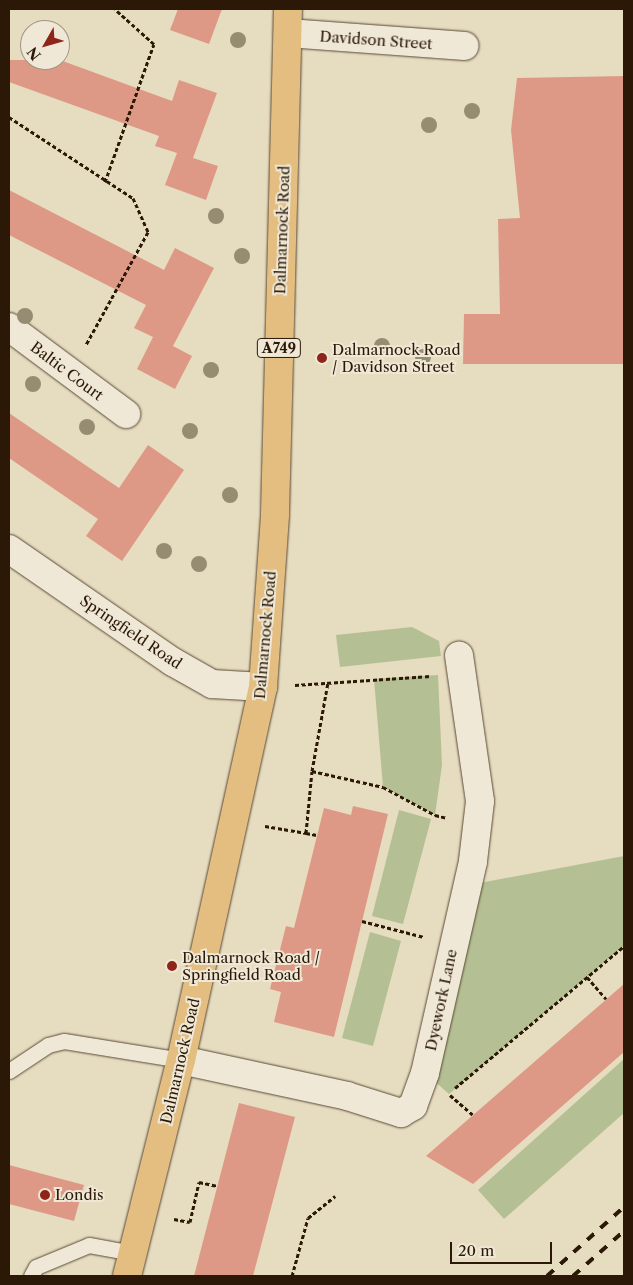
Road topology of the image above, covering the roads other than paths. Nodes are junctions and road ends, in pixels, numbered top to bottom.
1 (288, 21) edge
2 (465, 46) dead end
3 (9, 327) edge
4 (126, 414) dead end
5 (9, 549) edge
6 (460, 665) road end
7 (264, 687) junction
8 (181, 1060) junction
9 (9, 1071) edge
10 (130, 1265) edge
11 (31, 1276) edge

1 - 2 street, Davidson Street
1 - 7 main road, Dalmarnock Road / A749
3 - 4 street, Baltic Court
5 - 7 street, Springfield Road
6 - 8 street, Dyework Lane
7 - 8 main road, Dalmarnock Road / A749
8 - 9 lane
8 - 10 main road, Dalmarnock Road / A749
10 - 11 lane

